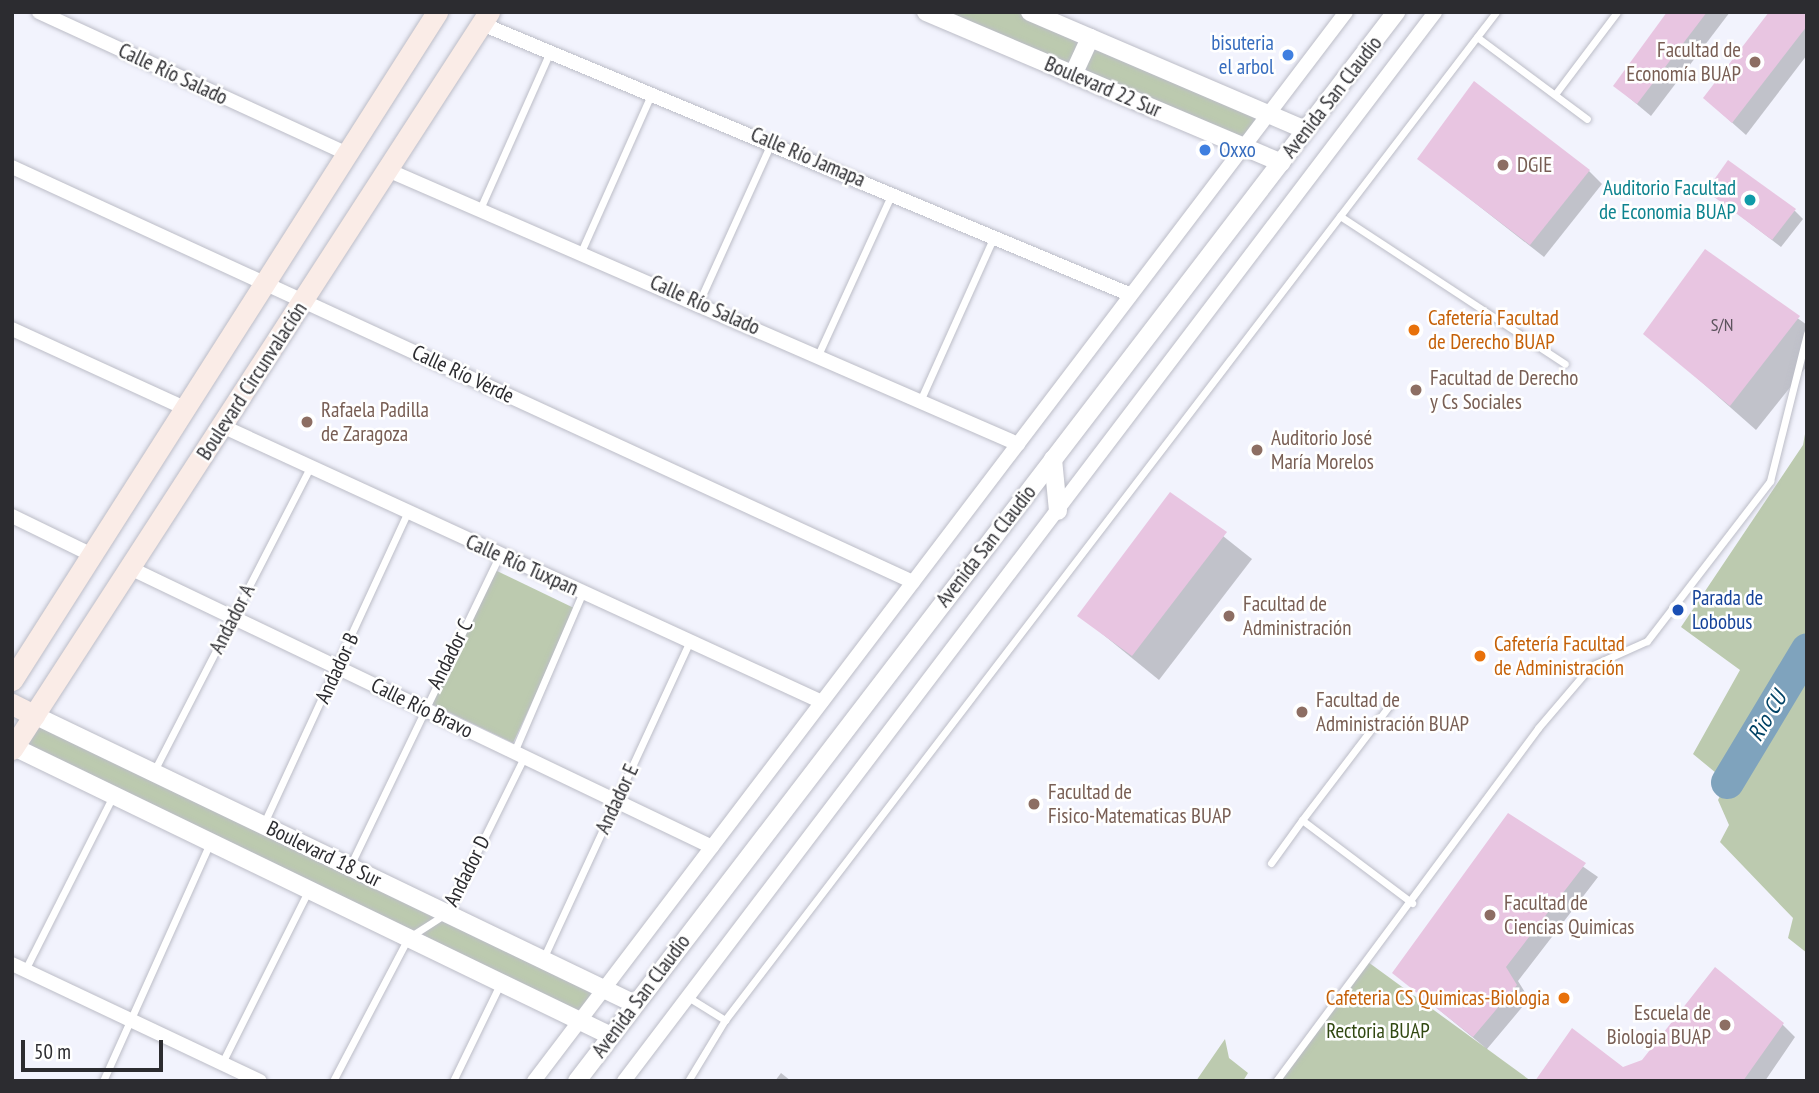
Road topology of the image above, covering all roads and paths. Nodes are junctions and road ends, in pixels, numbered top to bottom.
1 (38, 12) edge
2 (437, 12) edge
3 (926, 12) edge
4 (1030, 12) edge
5 (1346, 12) edge
6 (1396, 12) edge
7 (1435, 12) edge
8 (1496, 12) edge
9 (1617, 12) edge
10 (485, 18) edge
11 (1477, 37) junction
12 (1090, 38) junction
13 (549, 54) junction
14 (1073, 75) junction
15 (1556, 93) junction
16 (651, 95) junction
17 (1269, 114) junction
18 (1587, 119) dead end
19 (1305, 130) junction
20 (772, 141) junction
21 (1244, 147) junction
22 (345, 153) junction
23 (1280, 163) junction
24 (12, 167) edge
25 (390, 171) junction
26 (892, 192) junction
27 (480, 209) junction
28 (1340, 216) junction
29 (994, 236) junction
30 (581, 252) junction
31 (261, 284) junction
32 (1131, 295) junction
33 (303, 301) junction
34 (699, 302) junction
35 (12, 329) edge
36 (1807, 334) edge
37 (818, 355) junction
38 (1565, 364) dead end
39 (920, 401) junction
40 (182, 407) junction
41 (222, 426) junction
42 (1018, 444) junction
43 (1053, 459) junction
44 (310, 467) junction
45 (1058, 511) junction
46 (408, 512) junction
47 (12, 516) edge
48 (90, 554) junction
49 (499, 556) junction
50 (131, 569) junction
51 (913, 582) junction
52 (583, 592) junction
53 (233, 618) junction
54 (691, 639) junction
55 (337, 668) junction
56 (12, 680) edge
57 (822, 702) junction
58 (1392, 702) dead end
59 (12, 705) edge
60 (422, 709) junction
61 (34, 715) junction
62 (13, 747) edge
63 (519, 755) junction
64 (153, 772) junction
65 (113, 795) junction
66 (616, 801) junction
67 (1302, 820) junction
68 (264, 824) junction
69 (210, 842) junction
70 (712, 847) junction
71 (1271, 863) dead end
72 (350, 867) junction
73 (309, 890) junction
74 (1412, 903) junction
75 (447, 914) junction
76 (408, 938) junction
77 (542, 960) junction
78 (18, 967) edge
79 (501, 983) junction
80 (604, 989) junction
81 (688, 997) junction
82 (635, 1004) junction
83 (131, 1020) junction
84 (725, 1020) junction
85 (580, 1021) junction
86 (611, 1035) junction
87 (222, 1063) junction
88 (103, 1081) edge
89 (260, 1081) edge
90 (333, 1081) edge
91 (453, 1081) edge
92 (534, 1081) edge
93 (576, 1081) edge
94 (624, 1081) edge
95 (688, 1081) edge
96 (1276, 1081) edge

1 - 22 street, Calle Río Salado
2 - 22 main road, Boulevard Circunvalación
3 - 14 street, Boulevard 22 Sur
4 - 12 street, Boulevard 22 Sur
5 - 17 street, Avenida San Claudio
6 - 19 street, Avenida San Claudio
7 - 45 street, Avenida San Claudio
8 - 11 lane
9 - 15 lane
10 - 13 street, Calle Río Jamapa
10 - 25 main road, Boulevard Circunvalación
11 - 15 lane
11 - 28 lane
12 - 14 street
12 - 17 street, Boulevard 22 Sur
13 - 16 street, Calle Río Jamapa
13 - 27 lane
14 - 21 street, Boulevard 22 Sur
15 - 18 lane
16 - 20 street, Calle Río Jamapa
16 - 30 lane
17 - 19 street, Boulevard 22 Sur
17 - 21 street, Avenida San Claudio
19 - 23 street, Avenida San Claudio
20 - 26 street, Calle Río Jamapa
20 - 34 lane
21 - 23 street, Boulevard 22 Sur
21 - 32 street, Avenida San Claudio
22 - 31 main road, Boulevard Circunvalación
23 - 43 street, Avenida San Claudio
24 - 31 street, Calle Río Verde
25 - 27 street, Calle Río Salado
25 - 33 main road, Boulevard Circunvalación
26 - 29 street, Calle Río Jamapa
26 - 37 lane
27 - 30 street, Calle Río Salado
28 - 38 lane
28 - 84 lane
29 - 32 street, Calle Río Jamapa
29 - 39 lane
30 - 34 street, Calle Río Salado
31 - 33 street, Calle Río Verde
31 - 40 main road, Boulevard Circunvalación
32 - 42 street, Avenida San Claudio
33 - 41 main road, Boulevard Circunvalación
33 - 51 street, Calle Río Verde
34 - 37 street, Calle Río Salado
35 - 40 street
36 - 74 lane
37 - 39 street, Calle Río Salado
39 - 42 street, Calle Río Salado
40 - 48 main road, Boulevard Circunvalación
41 - 44 street, Calle Río Tuxpan
41 - 50 main road, Boulevard Circunvalación
42 - 51 street, Avenida San Claudio
43 - 45 street
43 - 82 street, Avenida San Claudio
44 - 46 street, Calle Río Tuxpan
44 - 53 lane, Andador A
45 - 81 street, Avenida San Claudio
46 - 49 street, Calle Río Tuxpan
46 - 55 lane, Andador B
47 - 48 street
48 - 56 main road, Boulevard Circunvalación
49 - 52 street, Calle Río Tuxpan
49 - 60 lane, Andador C
50 - 53 street, Calle Río Bravo
50 - 61 main road, Boulevard Circunvalación
51 - 57 street, Avenida San Claudio
52 - 54 street, Calle Río Tuxpan
52 - 63 lane, Andador D
53 - 55 street, Calle Río Bravo
53 - 64 lane, Andador A
54 - 57 street, Calle Río Tuxpan
54 - 66 lane, Andador E
55 - 60 street, Calle Río Bravo
55 - 68 lane, Andador B
57 - 70 street, Avenida San Claudio
58 - 67 lane
59 - 61 main road, Boulevard 18 Sur
60 - 63 street, Calle Río Bravo
60 - 72 lane, Andador C
61 - 62 main road, Boulevard Circunvalación
61 - 64 street, Boulevard 18 Sur
62 - 65 street, Boulevard 18 Sur
63 - 66 street, Calle Río Bravo
63 - 75 lane, Andador D
64 - 68 street, Boulevard 18 Sur
65 - 69 street, Boulevard 18 Sur
65 - 78 lane
66 - 70 street, Calle Río Bravo
66 - 77 lane, Andador E
67 - 71 lane
67 - 74 lane
68 - 72 street, Boulevard 18 Sur
69 - 73 street, Boulevard 18 Sur
69 - 83 lane
70 - 80 street, Avenida San Claudio
72 - 75 street, Boulevard 18 Sur
73 - 76 street, Boulevard 18 Sur
73 - 87 lane
74 - 96 lane
75 - 76 lane, Andador D
75 - 77 street, Boulevard 18 Sur
76 - 79 street, Boulevard 18 Sur
76 - 90 lane
77 - 80 street, Boulevard 18 Sur
78 - 83 street
79 - 85 street, Boulevard 18 Sur
79 - 91 lane
80 - 82 street, Boulevard 18 Sur
80 - 85 street, Avenida San Claudio
81 - 84 lane
81 - 94 street, Avenida San Claudio
82 - 86 street, Avenida San Claudio
83 - 87 street
83 - 88 lane
84 - 95 lane
85 - 86 street, Boulevard 18 Sur
85 - 92 street, Avenida San Claudio
86 - 93 street, Avenida San Claudio
87 - 89 street

